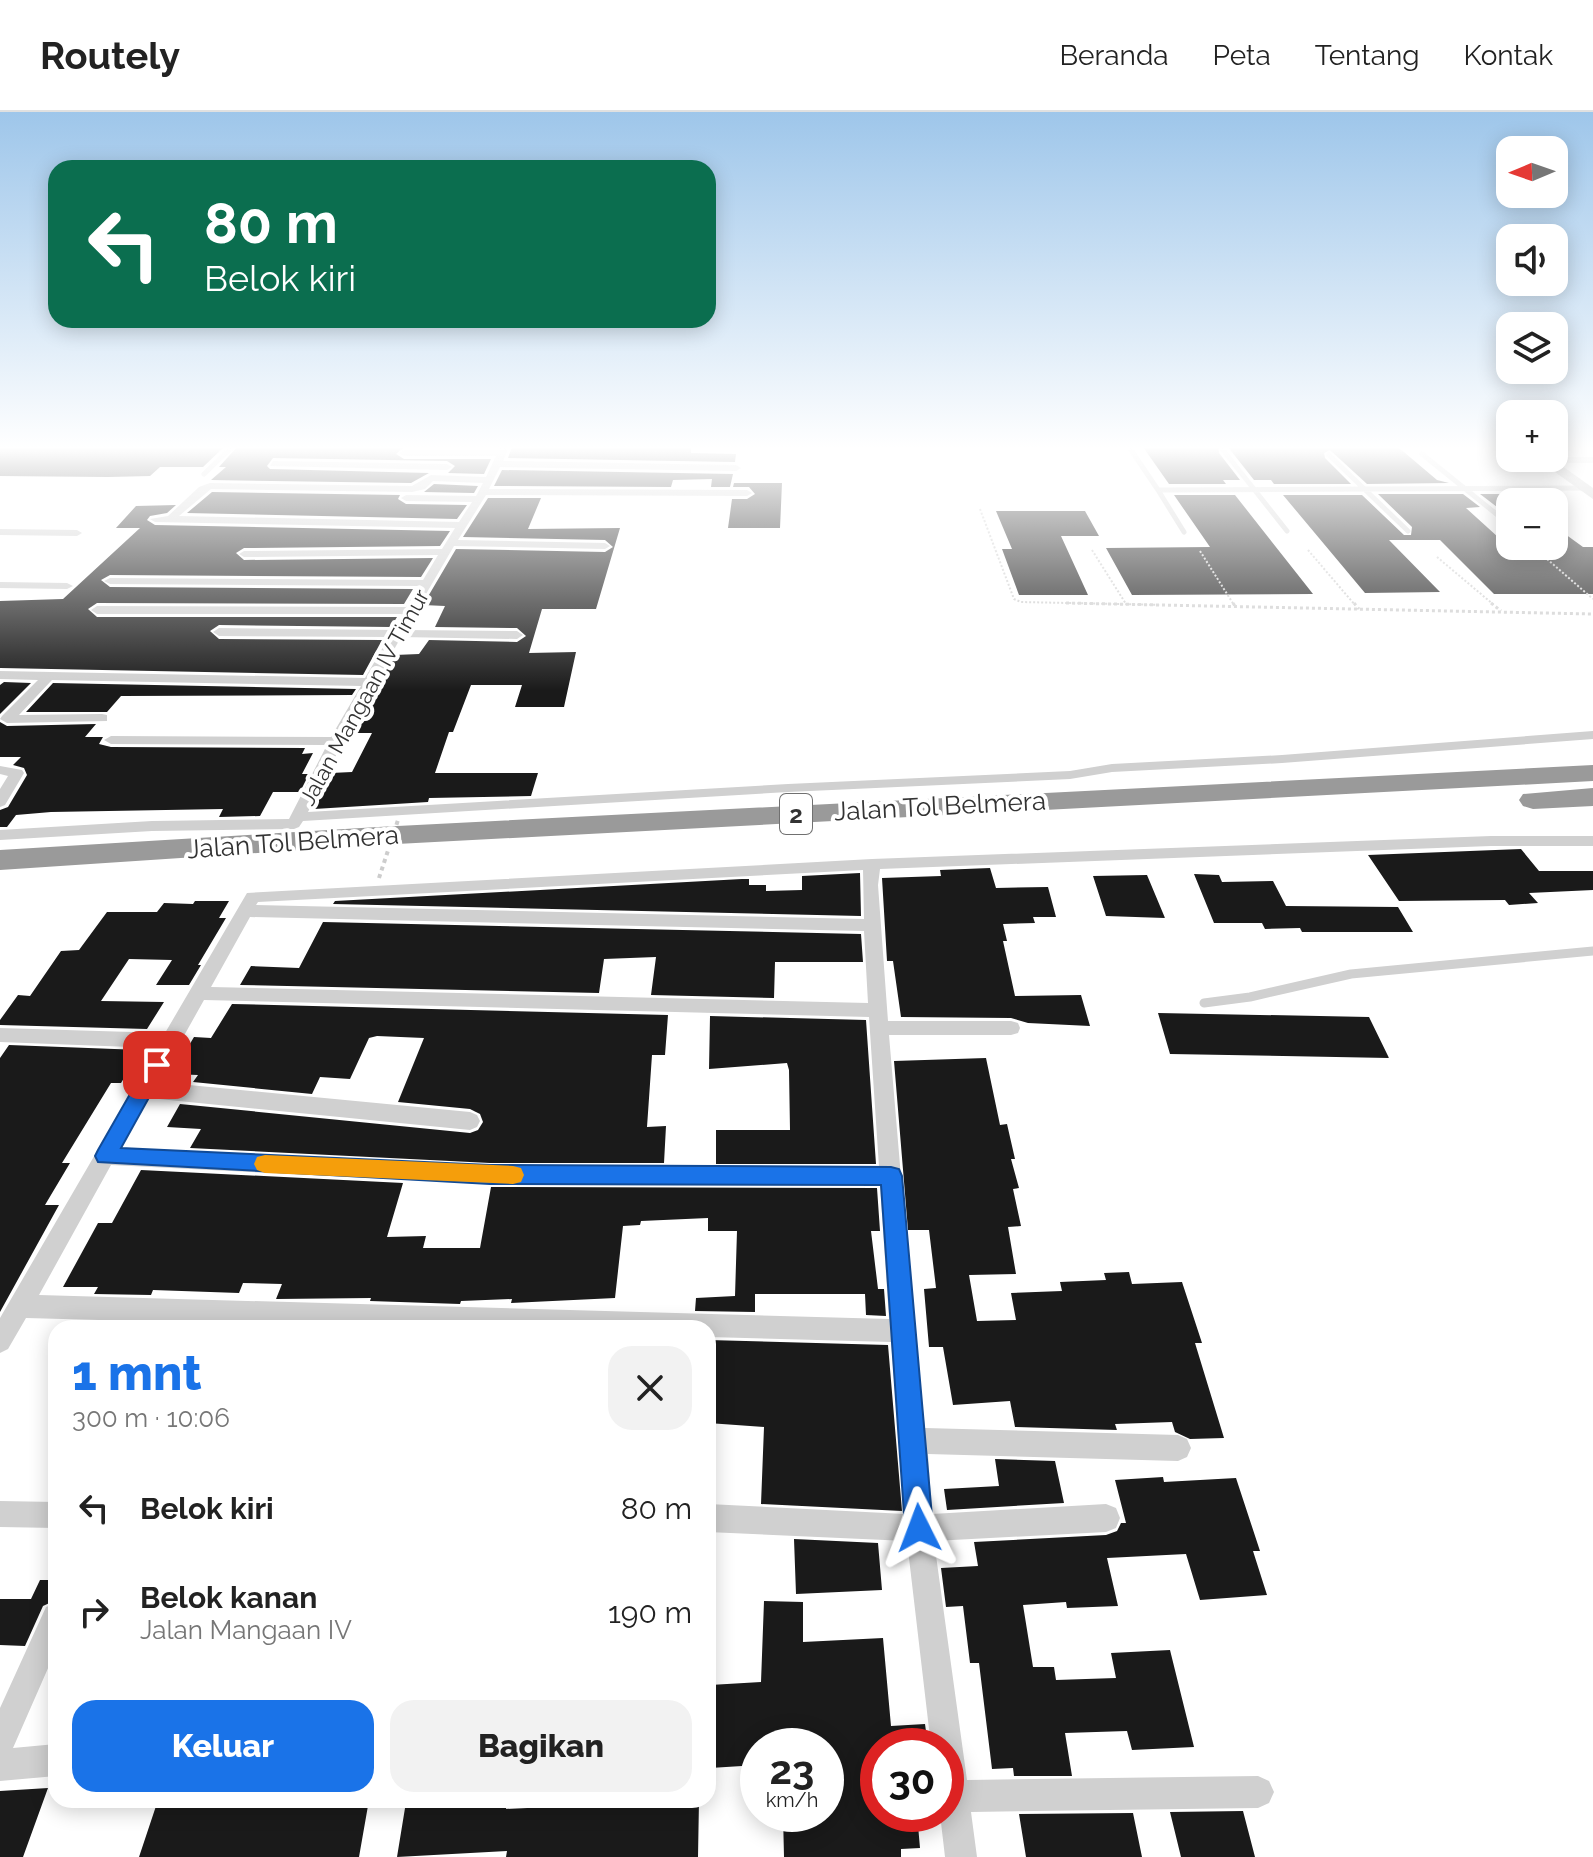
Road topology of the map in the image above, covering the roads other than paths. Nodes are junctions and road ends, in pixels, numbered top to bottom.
1 (461, 528) edge
2 (1182, 528) edge
3 (1285, 528) edge
4 (1405, 528) edge
5 (1287, 531) dead end
6 (1408, 531) dead end
7 (0, 532) edge
8 (1184, 532) dead end
9 (77, 533) dead end
10 (605, 546) dead end
11 (450, 548) junction
12 (244, 554) dead end
13 (110, 581) dead end
14 (426, 583) junction
15 (0, 585) edge
16 (67, 586) dead end
17 (97, 610) dead end
18 (412, 611) junction
19 (219, 632) dead end
20 (399, 635) junction
21 (517, 635) dead end
22 (0, 675) edge
23 (47, 678) junction
24 (371, 682) junction
25 (102, 718) dead end
26 (1593, 735) edge
27 (111, 740) dead end
28 (336, 741) junction
29 (0, 770) edge
30 (1593, 773) edge
31 (1593, 797) edge
32 (0, 802) edge
33 (296, 820) junction
34 (0, 835) edge
35 (1593, 841) edge
36 (0, 860) edge
37 (872, 864) junction
38 (0, 882) edge
39 (251, 900) junction
40 (873, 925) junction
41 (1593, 951) edge
42 (198, 993) junction
43 (1204, 1003) dead end
44 (879, 1019) junction
45 (1011, 1028) dead end
46 (0, 1035) edge
47 (171, 1041) junction
48 (144, 1089) junction
49 (470, 1121) dead end
50 (105, 1156) junction
51 (891, 1176) junction
52 (20, 1306) junction
53 (347, 1320) edge
54 (716, 1328) edge
55 (902, 1331) junction
56 (0, 1341) edge
57 (914, 1441) junction
58 (1178, 1448) dead end
59 (0, 1514) edge
60 (48, 1515) edge
61 (716, 1518) edge
62 (1106, 1518) dead end
63 (919, 1528) junction
64 (48, 1635) edge
65 (945, 1728) edge
66 (0, 1743) edge
67 (48, 1761) edge
68 (0, 1765) edge
69 (1258, 1792) dead end
70 (964, 1796) edge
71 (958, 1832) edge
72 (961, 1857) edge

1 - 11 street, Jalan Mangaan IV Timur
2 - 8 lane
3 - 5 lane
4 - 6 lane
7 - 9 street
10 - 11 street
11 - 12 street
11 - 14 street, Jalan Mangaan IV Timur
13 - 14 street
14 - 18 street, Jalan Mangaan IV Timur
15 - 16 street
17 - 18 street
18 - 20 street, Jalan Mangaan IV Timur
19 - 20 street
20 - 21 street
20 - 24 street, Jalan Mangaan IV Timur
22 - 23 street
23 - 24 street
23 - 25 street
24 - 28 street, Jalan Mangaan IV Timur
26 - 33 street
27 - 28 street
28 - 33 street, Jalan Mangaan IV Timur
29 - 32 street
30 - 36 highway, Jalan Tol Belmera / 2
31 - 38 highway, Jalan Tol Belmera / 2
33 - 34 street
35 - 37 street
37 - 39 street
37 - 40 street
39 - 40 street
39 - 42 street
40 - 44 street
41 - 43 lane
42 - 44 street
42 - 47 street
44 - 45 street
44 - 51 street
46 - 47 street
47 - 48 street
48 - 49 street
48 - 50 street
50 - 51 street
50 - 52 street
51 - 55 street
52 - 53 street
52 - 56 street
54 - 55 street
55 - 57 street
57 - 58 street
57 - 63 street
59 - 60 street
61 - 63 street
62 - 63 street
63 - 65 street
64 - 66 street
67 - 68 street
69 - 70 street
71 - 72 street

